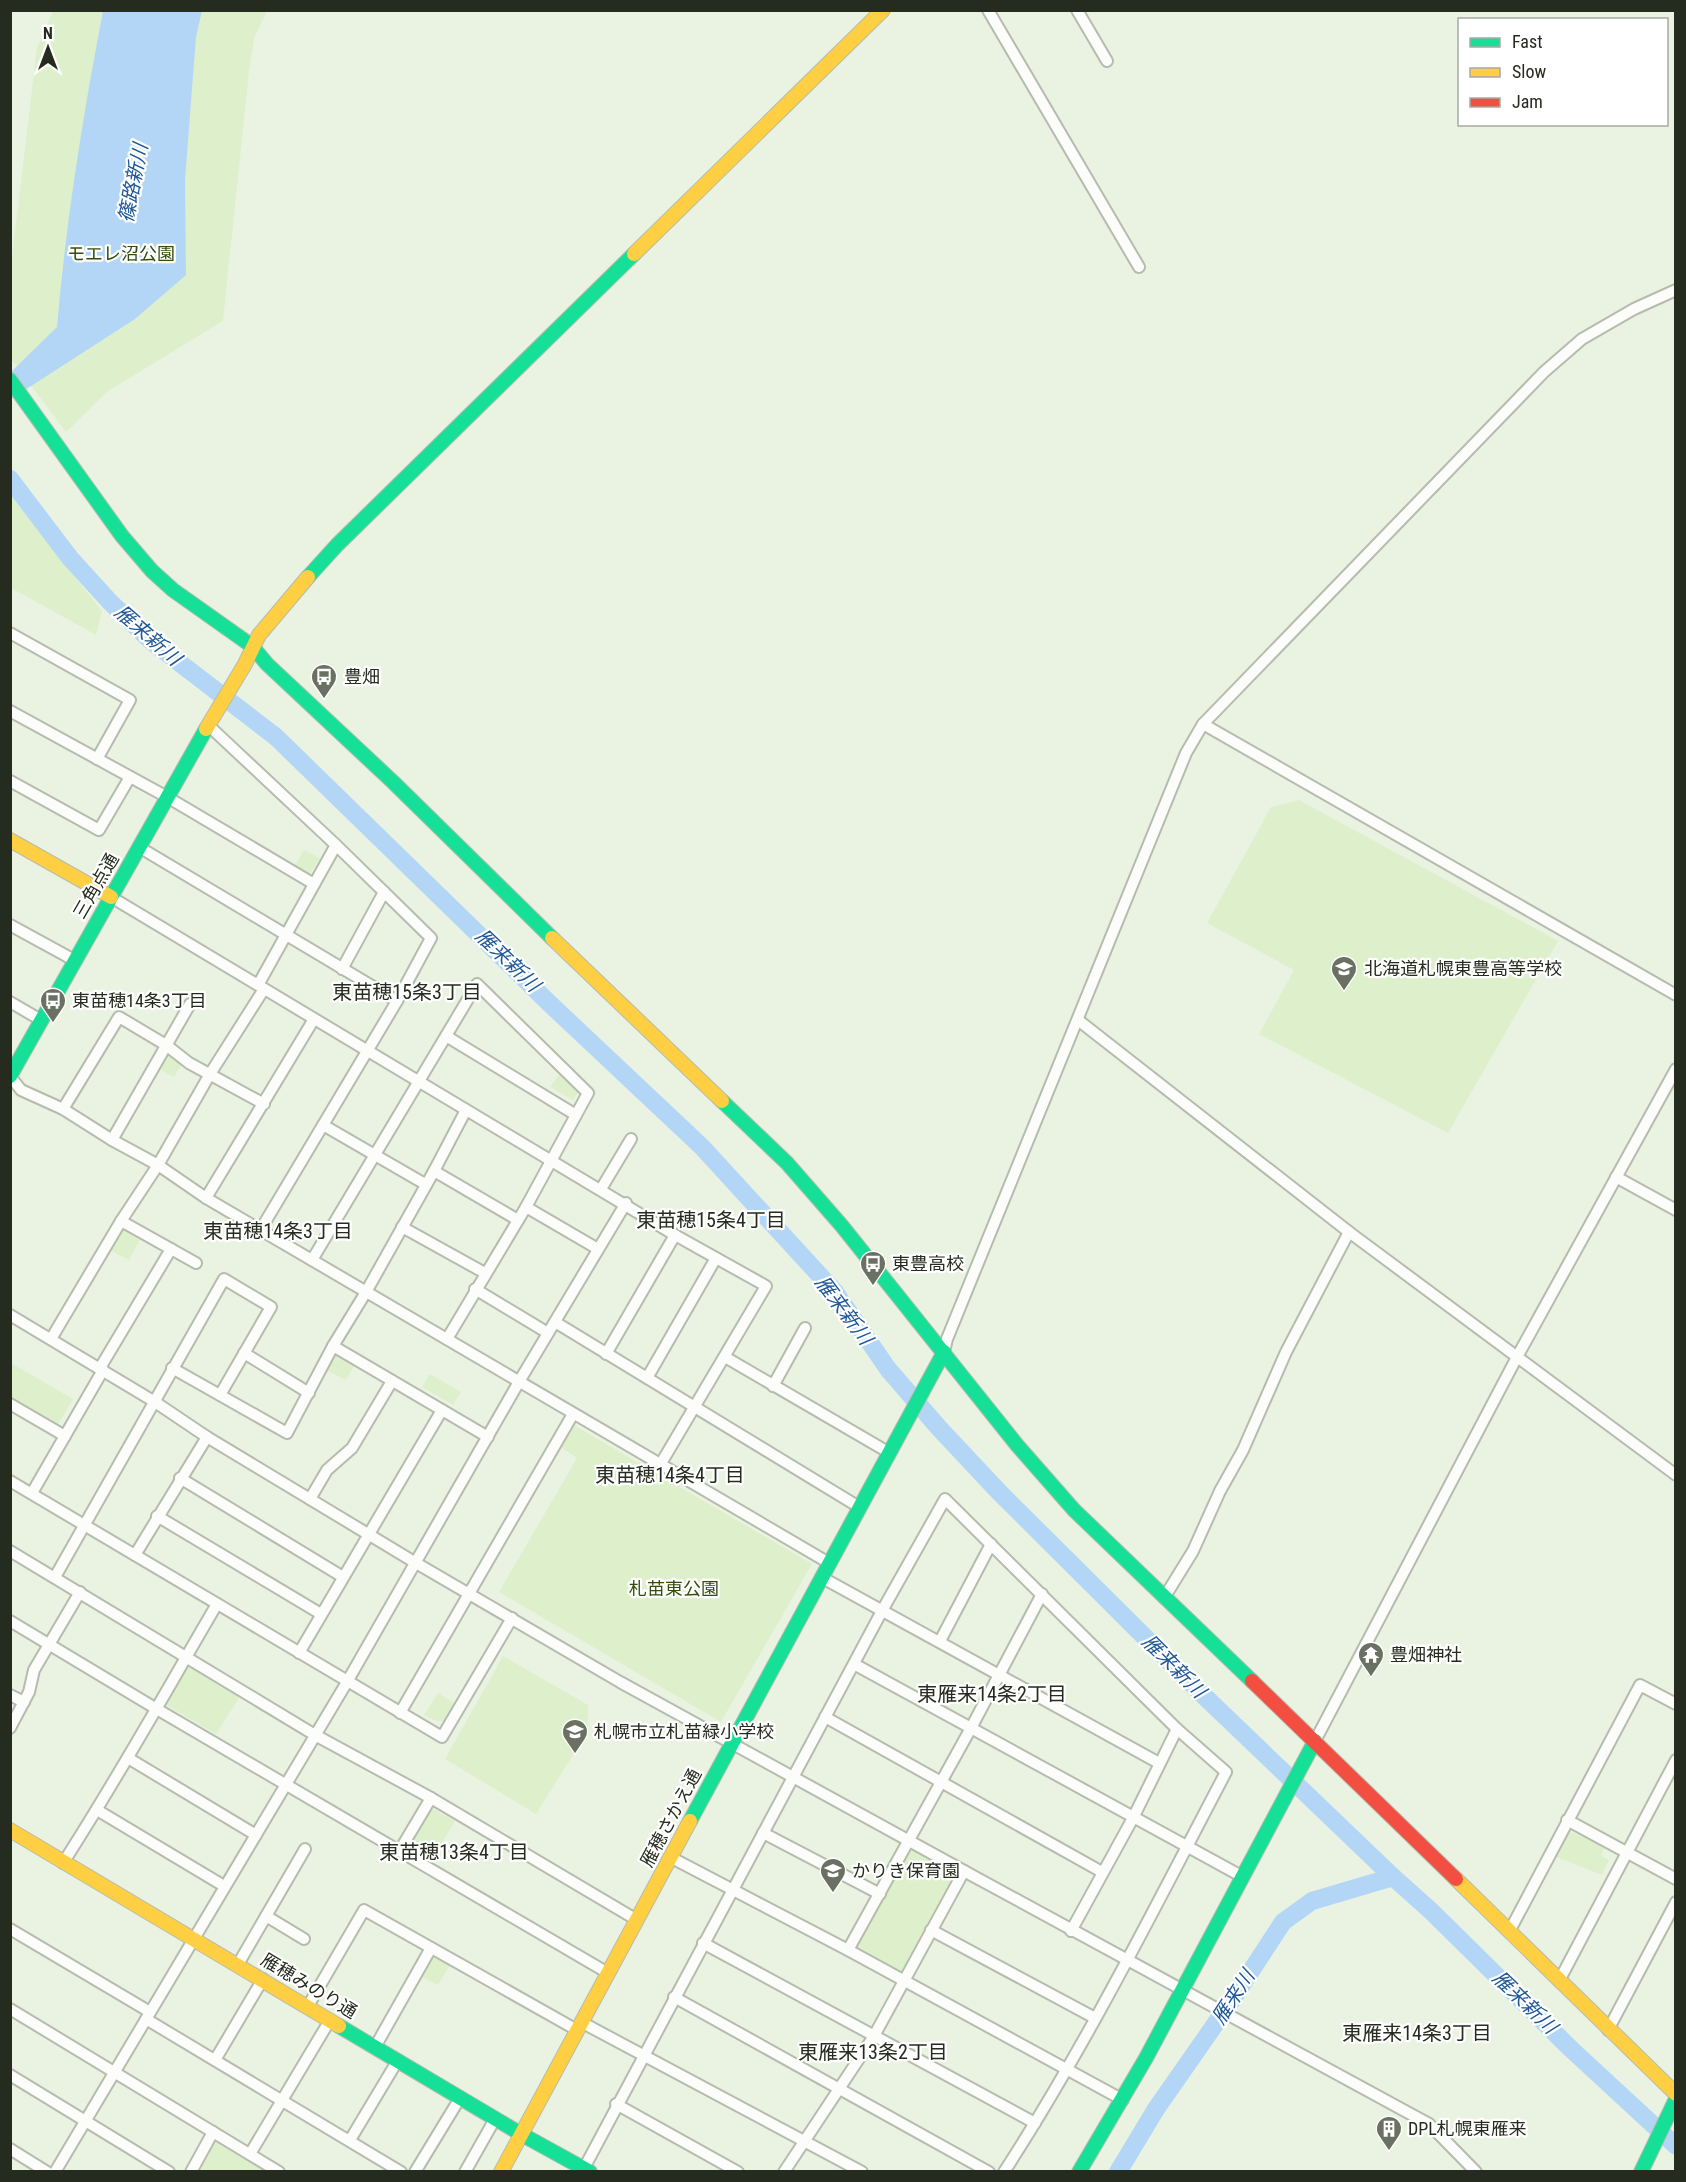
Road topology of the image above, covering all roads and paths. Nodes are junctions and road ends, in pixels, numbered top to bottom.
1 (883, 10) edge
2 (1077, 10) edge
3 (993, 12) edge
4 (1107, 61) dead end
5 (1139, 267) dead end
6 (1676, 290) edge
7 (10, 380) edge
8 (10, 633) edge
9 (252, 646) junction
10 (10, 711) edge
11 (211, 719) junction
12 (1203, 724) junction
13 (97, 759) junction
14 (130, 777) junction
15 (10, 781) edge
16 (167, 797) junction
17 (10, 840) edge
18 (336, 845) junction
19 (139, 848) junction
20 (314, 884) junction
21 (384, 892) junction
22 (111, 897) junction
23 (10, 925) edge
24 (285, 935) junction
25 (74, 960) junction
26 (342, 969) junction
27 (261, 987) junction
28 (1676, 995) edge
29 (397, 1001) junction
30 (10, 1002) edge
31 (189, 1004) dead end
32 (314, 1018) junction
33 (41, 1020) junction
34 (1078, 1020) junction
35 (446, 1036) junction
36 (166, 1045) junction
37 (368, 1051) junction
38 (1676, 1069) edge
39 (210, 1074) junction
40 (10, 1076) edge
41 (419, 1081) junction
42 (264, 1104) junction
43 (63, 1109) junction
44 (466, 1110) junction
45 (576, 1115) junction
46 (323, 1125) junction
47 (631, 1138) dead end
48 (112, 1140) junction
49 (374, 1156) junction
50 (551, 1159) junction
51 (158, 1165) junction
52 (434, 1171) junction
53 (1616, 1178) junction
54 (426, 1184) junction
55 (601, 1189) junction
56 (206, 1198) junction
57 (626, 1203) junction
58 (526, 1207) junction
59 (1676, 1210) edge
60 (518, 1220) junction
61 (121, 1221) junction
62 (402, 1227) junction
63 (261, 1229) junction
64 (1349, 1232) junction
65 (675, 1235) junction
66 (171, 1249) junction
67 (598, 1249) junction
68 (716, 1258) junction
69 (312, 1260) junction
70 (196, 1263) dead end
71 (485, 1274) junction
72 (475, 1290) junction
73 (366, 1292) junction
74 (10, 1315) edge
75 (555, 1322) junction
76 (805, 1328) dead end
77 (548, 1333) junction
78 (447, 1339) junction
79 (51, 1340) junction
80 (333, 1346) junction
81 (944, 1352) junction
82 (244, 1353) junction
83 (606, 1354) junction
84 (725, 1357) junction
85 (1518, 1357) junction
86 (172, 1368) junction
87 (102, 1369) junction
88 (647, 1378) junction
89 (520, 1380) junction
90 (392, 1381) junction
91 (773, 1386) junction
92 (309, 1393) junction
93 (220, 1395) junction
94 (155, 1402) junction
95 (10, 1404) edge
96 (695, 1408) junction
97 (442, 1410) junction
98 (573, 1414) junction
99 (65, 1436) junction
100 (207, 1437) junction
101 (488, 1437) junction
102 (888, 1452) junction
103 (660, 1466) junction
104 (1676, 1475) edge
105 (180, 1478) junction
106 (10, 1481) edge
107 (32, 1493) junction
108 (310, 1499) junction
109 (859, 1507) junction
110 (157, 1516) junction
111 (84, 1525) junction
112 (369, 1533) junction
113 (991, 1544) junction
114 (10, 1551) edge
115 (135, 1555) junction
116 (416, 1563) junction
117 (829, 1563) junction
118 (55, 1577) junction
119 (343, 1577) junction
120 (821, 1577) junction
121 (80, 1592) junction
122 (470, 1594) junction
123 (1042, 1594) junction
124 (1164, 1598) junction
125 (217, 1604) junction
126 (883, 1609) junction
127 (321, 1614) junction
128 (512, 1618) junction
129 (10, 1621) edge
130 (940, 1641) junction
131 (50, 1644) junction
132 (299, 1653) junction
133 (186, 1656) junction
134 (854, 1664) junction
135 (1000, 1675) junction
136 (347, 1682) junction
137 (10, 1695) edge
138 (24, 1702) junction
139 (1676, 1704) edge
140 (155, 1708) junction
141 (400, 1713) junction
142 (825, 1717) junction
143 (10, 1728) edge
144 (971, 1728) junction
145 (1177, 1730) junction
146 (315, 1735) junction
147 (1315, 1741) junction
148 (732, 1743) junction
149 (129, 1758) junction
150 (1676, 1760) edge
151 (1159, 1763) junction
152 (793, 1777) junction
153 (940, 1782) junction
154 (286, 1784) junction
155 (431, 1798) junction
156 (97, 1810) junction
157 (1133, 1818) junction
158 (1568, 1820) junction
159 (10, 1830) edge
160 (763, 1833) junction
161 (256, 1835) junction
162 (909, 1840) junction
163 (1187, 1847) junction
164 (305, 1849) dead end
165 (400, 1850) junction
166 (1627, 1852) junction
167 (670, 1857) junction
168 (63, 1863) junction
169 (964, 1871) junction
170 (1102, 1872) junction
171 (1243, 1877) junction
172 (1676, 1879) edge
173 (224, 1886) junction
174 (732, 1890) junction
175 (880, 1894) junction
176 (1676, 1902) edge
177 (266, 1916) junction
178 (637, 1920) junction
179 (10, 1929) edge
180 (931, 1930) junction
181 (1071, 1930) junction
182 (1509, 1932) junction
183 (193, 1938) junction
184 (304, 1939) dead end
185 (703, 1943) junction
186 (431, 1948) junction
187 (848, 1950) junction
188 (1128, 1961) junction
189 (237, 1966) junction
190 (608, 1973) junction
191 (263, 1979) junction
192 (904, 1981) junction
193 (1559, 1981) junction
194 (1183, 1991) junction
195 (674, 1997) junction
196 (308, 2006) junction
197 (10, 2009) edge
198 (148, 2015) junction
199 (1095, 2018) junction
200 (330, 2020) junction
201 (579, 2026) junction
202 (1608, 2030) junction
203 (874, 2036) junction
204 (375, 2047) junction
205 (642, 2056) junction
206 (215, 2060) junction
207 (398, 2060) junction
208 (1066, 2069) junction
209 (114, 2072) junction
210 (10, 2075) edge
211 (839, 2089) junction
212 (460, 2098) junction
213 (282, 2100) junction
214 (1123, 2100) junction
215 (1674, 2100) edge
216 (616, 2104) junction
217 (495, 2119) junction
218 (85, 2120) junction
219 (1035, 2123) junction
220 (213, 2132) junction
221 (521, 2134) junction
222 (350, 2140) junction
223 (804, 2140) junction
224 (10, 2149) edge
225 (250, 2154) junction
226 (1643, 2167) edge
227 (585, 2170) edge
228 (275, 2171) edge
229 (47, 2172) edge
230 (55, 2172) edge
231 (169, 2172) edge
232 (191, 2172) edge
233 (401, 2172) edge
234 (415, 2172) edge
235 (465, 2172) edge
236 (501, 2172) edge
237 (738, 2172) edge
238 (784, 2172) edge
239 (862, 2172) edge
240 (989, 2172) edge
241 (1004, 2172) edge
242 (1079, 2172) edge
243 (1476, 2172) edge

1 - 9 street
2 - 4 street
3 - 5 street
6 - 12 street
7 - 9 street
8 - 13 street
9 - 11 street, 三角点通
9 - 81 street
10 - 13 street
11 - 16 street, 三角点通
11 - 18 street
12 - 28 street
12 - 34 street
13 - 14 street
14 - 15 street
14 - 16 street
16 - 19 street, 三角点通
16 - 20 street
17 - 22 street
18 - 20 street
18 - 21 street
19 - 22 street, 三角点通
19 - 24 street
20 - 24 street
21 - 26 street
21 - 29 street
22 - 25 street, 三角点通
22 - 27 street
23 - 25 street
24 - 26 street
24 - 27 street
25 - 33 street, 三角点通
26 - 29 street
27 - 32 street
27 - 39 street
29 - 37 street
30 - 33 street
31 - 36 street
32 - 37 street
32 - 42 street
33 - 40 street, 三角点通
34 - 64 street
34 - 81 street
35 - 41 street
35 - 45 street
35 - 45 street
36 - 39 street
36 - 43 street
36 - 48 street
37 - 41 street
37 - 46 street
38 - 53 street
39 - 42 street
39 - 51 street
40 - 43 street
41 - 44 street
41 - 49 street
42 - 56 street
43 - 48 street
44 - 50 street
44 - 52 street
45 - 50 street
46 - 49 street
46 - 63 street
47 - 55 street
48 - 51 street
49 - 54 street
49 - 69 street
50 - 55 street
50 - 58 street
51 - 56 street
51 - 61 street
52 - 54 street
52 - 60 street
53 - 59 street
53 - 85 street
54 - 62 street
55 - 57 street
56 - 63 street
57 - 65 street
57 - 67 street
58 - 60 street
58 - 67 street
60 - 71 street
61 - 66 street
61 - 79 street
62 - 71 street
62 - 73 street
63 - 69 street
64 - 85 street
64 - 124 street
65 - 68 street
65 - 83 street
66 - 70 street
66 - 87 street
67 - 75 street
68 - 84 street
68 - 88 street
69 - 73 street
71 - 72 street
72 - 77 street
72 - 78 street
73 - 78 street
73 - 80 street
74 - 79 street
75 - 77 street
75 - 83 street
76 - 91 street
77 - 89 street
78 - 89 street
79 - 87 street
80 - 90 street
80 - 92 street
81 - 102 street, 雁穂さかえ通
81 - 124 street
82 - 86 street
82 - 92 street
82 - 93 street
83 - 88 street
84 - 91 street
84 - 96 street
85 - 104 street
85 - 147 street
86 - 93 street
86 - 94 street
87 - 94 street
87 - 99 street
88 - 96 street
89 - 98 street
89 - 101 street
90 - 97 street
90 - 108 street
91 - 102 street
92 - 93 street
94 - 100 street
94 - 111 street
95 - 99 street
96 - 103 street
96 - 109 street
97 - 101 street
97 - 112 street
98 - 103 street
98 - 122 street
99 - 107 street
100 - 105 street
100 - 108 street
101 - 116 street
102 - 109 street, 雁穂さかえ通
103 - 117 street
105 - 110 street
105 - 119 street
106 - 107 street
107 - 111 street
108 - 112 street
109 - 117 street, 雁穂さかえ通
110 - 115 street
110 - 127 street
111 - 115 street
111 - 118 street
112 - 116 street
112 - 119 street
113 - 123 street
113 - 126 street
113 - 130 street
114 - 118 street
115 - 125 street
116 - 122 street
116 - 136 street
117 - 120 street, 雁穂さかえ通
118 - 121 street
119 - 127 street
120 - 126 street
120 - 148 street, 雁穂さかえ通
121 - 131 street
121 - 133 street
122 - 128 street
122 - 141 street
123 - 135 street
123 - 145 street
124 - 147 street
125 - 132 street
125 - 133 street
126 - 130 street
126 - 134 street
127 - 132 street
128 - 141 street
128 - 148 street
129 - 131 street
130 - 135 street
131 - 138 street
131 - 140 street
132 - 136 street
133 - 140 street
133 - 146 street
134 - 142 street
134 - 144 street
135 - 144 street
135 - 151 street
136 - 141 street
136 - 146 street
137 - 138 street
138 - 143 street
139 - 158 street
140 - 149 street
140 - 154 street
142 - 152 street
142 - 153 street
144 - 153 street
144 - 157 street
145 - 151 street
145 - 163 street
146 - 154 street
146 - 155 street
147 - 171 street
147 - 182 street
148 - 152 street
148 - 167 street, 雁穂さかえ通
149 - 156 street
149 - 161 street
150 - 166 street
151 - 157 street
152 - 160 street
152 - 162 street
153 - 162 street
153 - 170 street
154 - 161 street
154 - 165 street
155 - 165 street
155 - 178 street
156 - 168 street
156 - 173 street
157 - 163 street
157 - 170 street
158 - 166 street
158 - 182 street
159 - 168 street, 雁穂みのり通
160 - 174 street
160 - 175 street
161 - 173 street
162 - 169 street
162 - 175 street
163 - 171 street
163 - 188 street
164 - 177 street
165 - 190 street
166 - 172 street
166 - 193 street
167 - 174 street
167 - 178 street, 雁穂さかえ通
168 - 183 street, 雁穂みのり通
169 - 180 street
169 - 181 street
170 - 181 street
171 - 194 street
173 - 183 street
174 - 185 street
174 - 187 street
175 - 187 street
176 - 202 street
177 - 184 street
177 - 189 street
178 - 190 street, 雁穂さかえ通
179 - 198 street
180 - 192 street
180 - 199 street
181 - 188 street
182 - 193 street
183 - 189 street, 雁穂みのり通
183 - 198 street
185 - 195 street
185 - 203 street
186 - 196 street
186 - 201 street
186 - 204 street
187 - 192 street
188 - 194 street
188 - 199 street
189 - 191 street, 雁穂みのり通
190 - 201 street, 雁穂さかえ通
191 - 196 street, 雁穂みのり通
191 - 206 street
192 - 203 street
192 - 208 street
193 - 202 street
194 - 214 street
194 - 243 street
195 - 205 street
195 - 211 street
196 - 200 street, 雁穂みのり通
197 - 209 street
198 - 206 street
198 - 209 street
199 - 208 street
200 - 204 street, 雁穂みのり通
200 - 213 street
201 - 205 street
201 - 221 street, 雁穂さかえ通
202 - 215 street
203 - 211 street
203 - 219 street
204 - 207 street, 雁穂みのり通
205 - 216 street
205 - 223 street
206 - 213 street
207 - 212 street, 雁穂みのり通
207 - 222 street
208 - 214 street
208 - 219 street
209 - 218 street
209 - 220 street
210 - 218 street
211 - 223 street
211 - 240 street
212 - 217 street, 雁穂みのり通
212 - 234 street
213 - 222 street
213 - 225 street
214 - 242 street
215 - 226 street
216 - 227 street
216 - 237 street
217 - 221 street, 雁穂みのり通
217 - 235 street
218 - 230 street
218 - 231 street
219 - 241 street
220 - 225 street
220 - 232 street
221 - 227 street, 雁穂みのり通
221 - 236 street, 雁穂さかえ通
222 - 233 street
223 - 238 street
223 - 239 street
224 - 229 street
225 - 228 street

